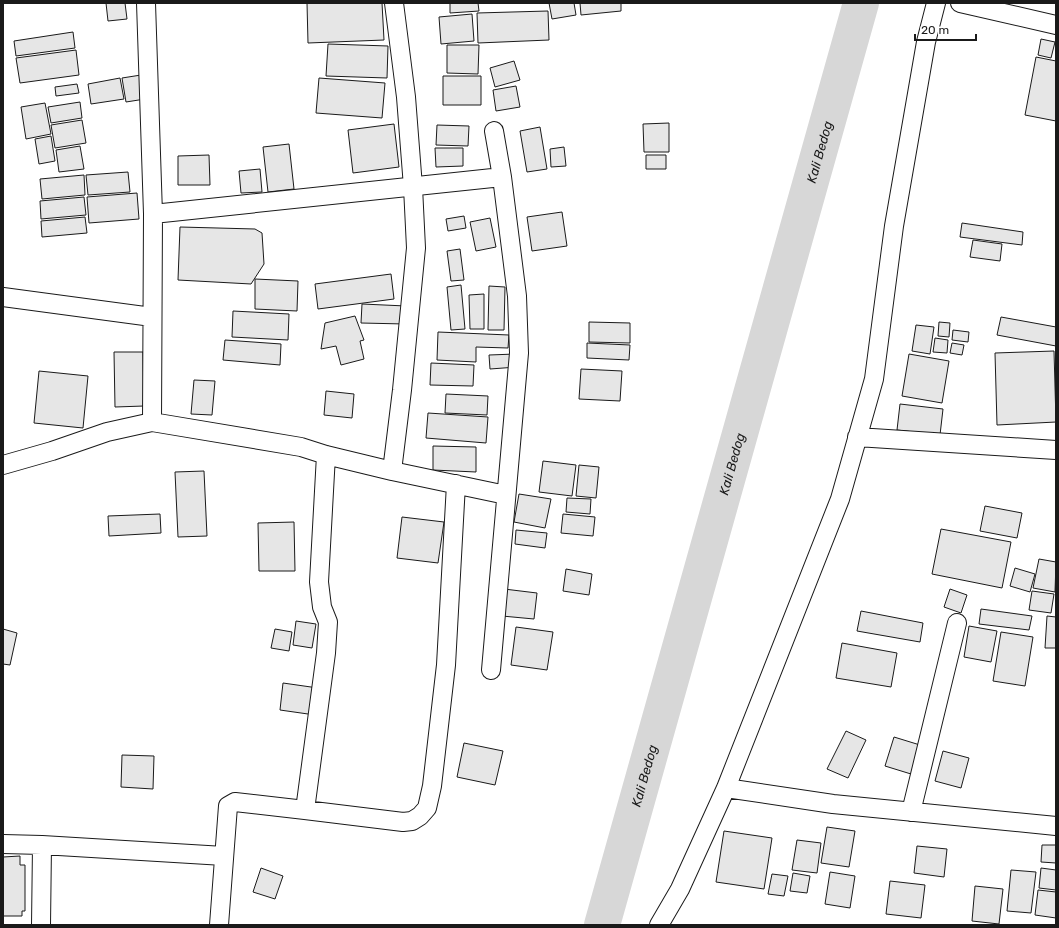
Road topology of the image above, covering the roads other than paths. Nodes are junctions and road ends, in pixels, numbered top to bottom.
1 (146, 3) edge
2 (394, 3) edge
3 (936, 3) edge
4 (960, 3) edge
5 (1056, 26) edge
6 (494, 131) dead end
7 (502, 177) junction
8 (413, 187) junction
9 (153, 214) junction
10 (3, 297) edge
11 (152, 317) junction
12 (152, 422) junction
13 (857, 437) junction
14 (1056, 450) edge
15 (326, 455) junction
16 (3, 465) edge
17 (392, 471) junction
18 (456, 484) junction
19 (506, 495) junction
20 (956, 623) dead end
21 (491, 670) dead end
22 (726, 788) junction
23 (305, 810) junction
24 (910, 812) junction
25 (1056, 826) edge
26 (3, 844) edge
27 (42, 845) junction
28 (224, 856) junction
29 (41, 925) edge
30 (219, 925) edge
31 (659, 925) edge

1 - 9 street
2 - 8 street
3 - 13 street
4 - 5 street
6 - 7 street
7 - 8 street
7 - 19 street
8 - 9 street
8 - 17 street
9 - 11 street
10 - 11 street
11 - 12 street
12 - 15 street
12 - 16 street
13 - 14 street
13 - 22 street
15 - 17 street
15 - 23 street
17 - 18 street
18 - 19 street
18 - 23 street
19 - 21 street
20 - 24 street
22 - 24 street
22 - 31 street
23 - 28 street
24 - 25 street
26 - 27 street
27 - 28 street
27 - 29 street
28 - 30 street

